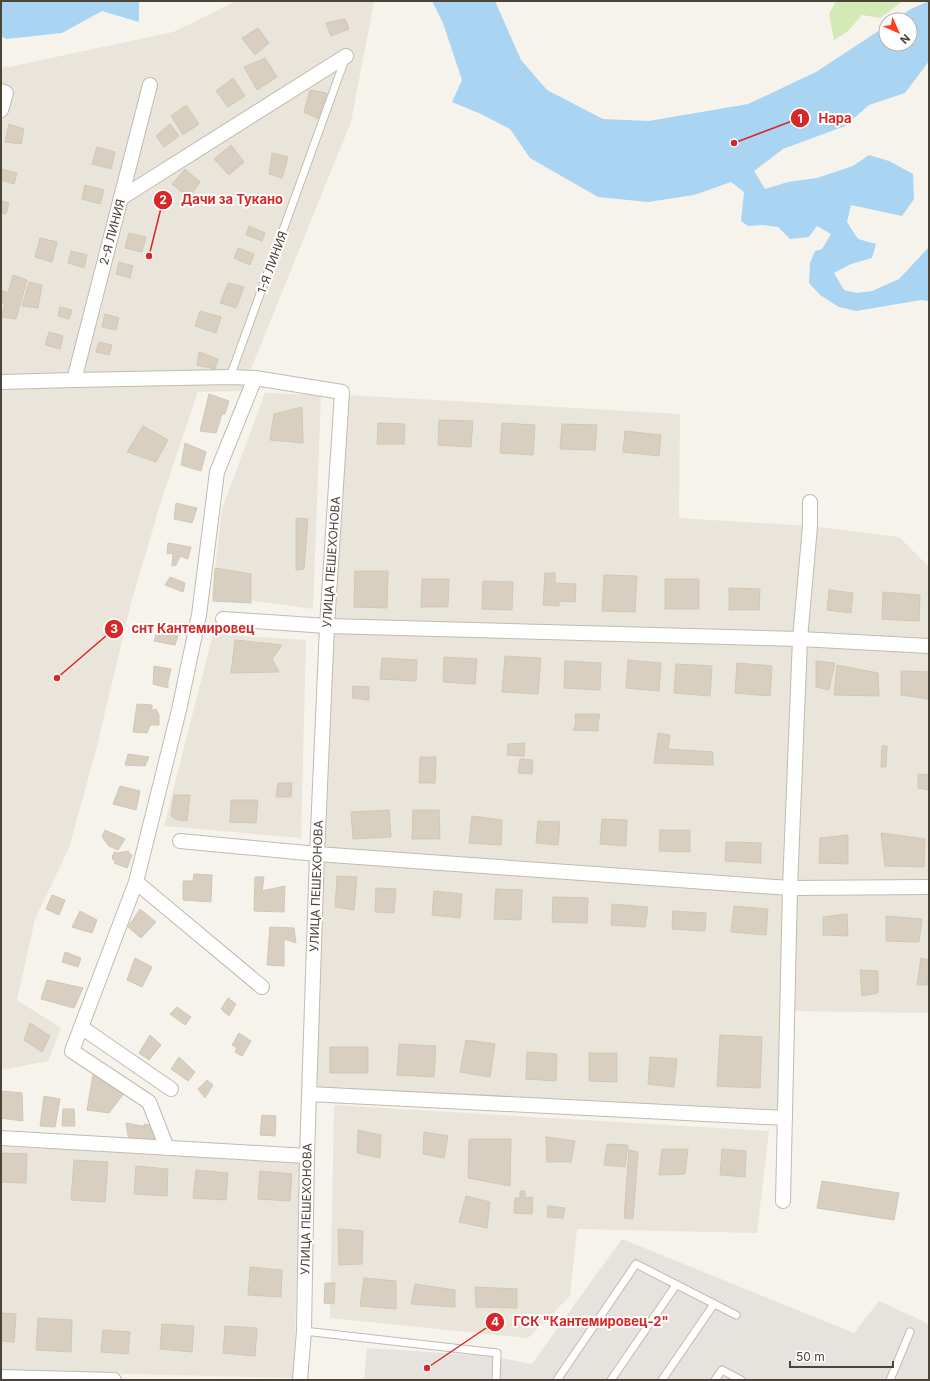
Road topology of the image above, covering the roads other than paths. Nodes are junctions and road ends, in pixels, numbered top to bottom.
1 (346, 56) joint
2 (150, 85) dead end
3 (3, 92) edge
4 (1, 110) edge
5 (121, 198) junction
6 (230, 377) junction
7 (255, 378) junction
8 (74, 380) junction
9 (1, 382) edge
10 (810, 502) dead end
11 (223, 618) dead end
12 (327, 626) junction
13 (800, 639) junction
14 (929, 646) edge
15 (180, 841) dead end
16 (317, 854) junction
17 (136, 882) junction
18 (929, 886) edge
19 (790, 888) junction
20 (262, 987) dead end
21 (81, 1027) junction
22 (171, 1089) dead end
23 (309, 1094) junction
24 (785, 1118) junction
25 (1, 1138) edge
26 (167, 1148) junction
27 (307, 1156) junction
28 (783, 1201) dead end
29 (676, 1285) junction
30 (714, 1304) junction
31 (736, 1315) dead end
32 (304, 1331) junction
33 (910, 1332) dead end
34 (1, 1377) edge
35 (114, 1380) edge
36 (300, 1380) edge
37 (496, 1380) edge
38 (557, 1380) edge
39 (611, 1380) edge
40 (662, 1380) edge
41 (715, 1380) edge
42 (741, 1380) edge
43 (890, 1380) edge

1 - 5 street
1 - 6 lane, 1-Я ЛИНИЯ
2 - 5 street, 2-Я ЛИНИЯ
3 - 4 street
5 - 8 street, 2-Я ЛИНИЯ
6 - 7 street
6 - 8 street
7 - 12 street, УЛИЦА ПЕШЕХОНОВА
7 - 17 street
8 - 9 street
10 - 13 street
11 - 12 street
12 - 13 street
12 - 16 street, УЛИЦА ПЕШЕХОНОВА
13 - 14 street
13 - 19 street
15 - 16 street
16 - 19 street
16 - 23 street, УЛИЦА ПЕШЕХОНОВА
17 - 20 street
17 - 21 street
18 - 19 street
19 - 24 street
21 - 22 street
21 - 26 street
23 - 24 street
23 - 27 street, УЛИЦА ПЕШЕХОНОВА
24 - 28 street
25 - 26 street
26 - 27 street
27 - 32 street, УЛИЦА ПЕШЕХОНОВА
29 - 30 lane
29 - 38 lane
29 - 39 lane
30 - 31 lane
30 - 40 lane
32 - 36 street, УЛИЦА ПЕШЕХОНОВА
32 - 37 lane
33 - 43 lane
34 - 35 street
41 - 42 lane

